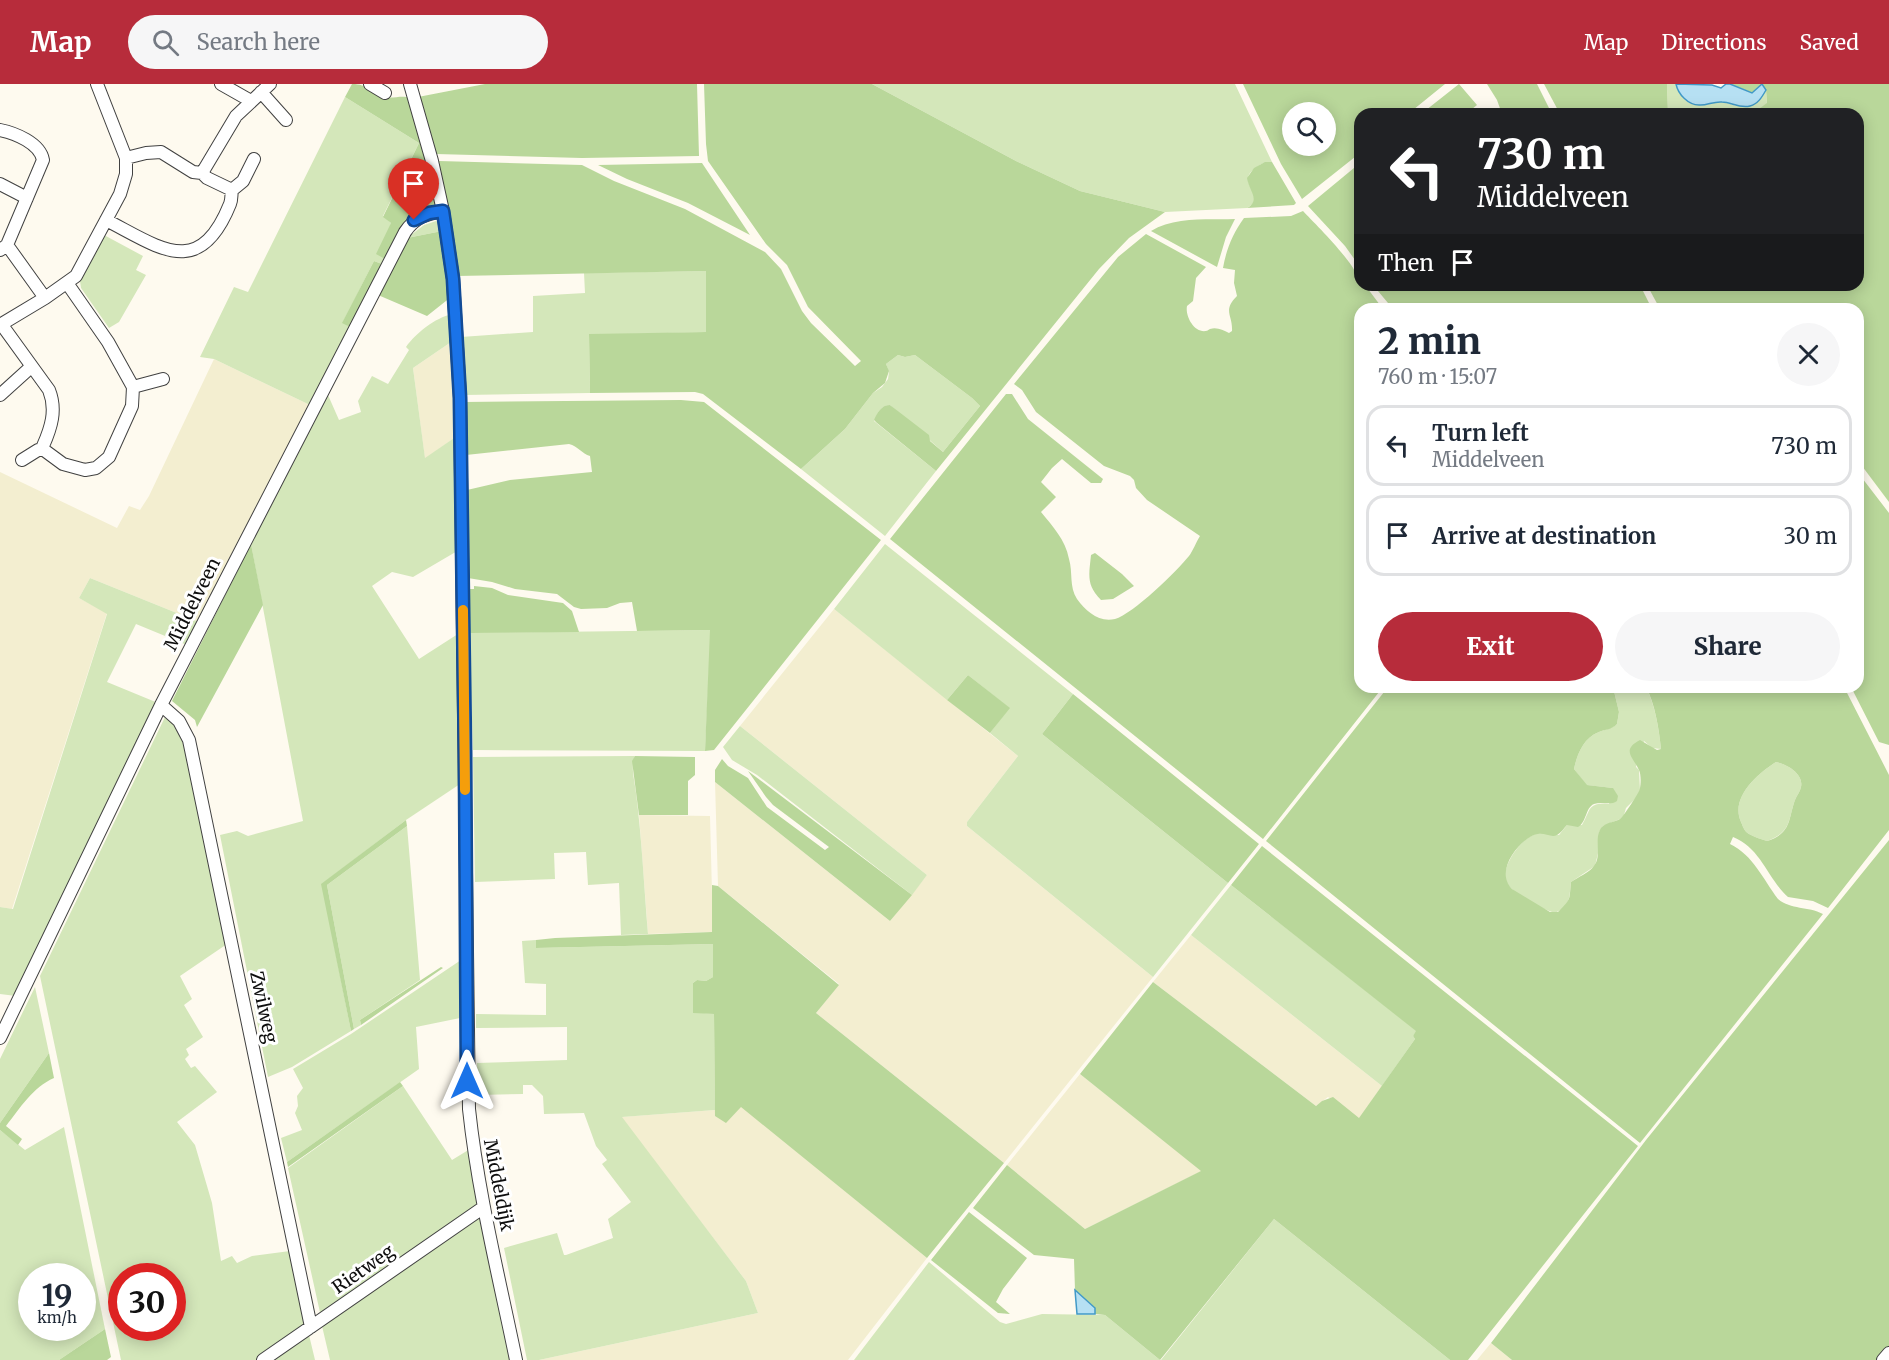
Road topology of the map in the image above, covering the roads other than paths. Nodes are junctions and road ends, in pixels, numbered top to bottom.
1 (97, 84) edge
2 (222, 84) edge
3 (370, 84) edge
4 (410, 84) edge
5 (265, 88) edge
6 (385, 93) dead end
7 (251, 101) junction
8 (286, 120) dead end
9 (0, 130) edge
10 (126, 158) junction
11 (254, 159) dead end
12 (202, 173) junction
13 (0, 184) edge
14 (232, 190) junction
15 (27, 198) junction
16 (443, 211) junction
17 (106, 220) junction
18 (4, 247) edge
19 (67, 283) junction
20 (45, 298) junction
21 (1, 325) edge
22 (31, 367) junction
23 (163, 379) dead end
24 (133, 387) junction
25 (0, 395) edge
26 (44, 450) junction
27 (22, 460) dead end
28 (161, 705) junction
29 (0, 1038) edge
30 (484, 1207) junction
31 (311, 1327) junction
32 (1889, 1353) edge
33 (263, 1360) edge
34 (516, 1360) edge
35 (1883, 1360) edge

1 - 10 street
2 - 7 street
3 - 6 street
4 - 16 street, Middeldijk
5 - 7 street
5 - 8 street
7 - 12 street
9 - 15 street
10 - 12 street
10 - 17 street
11 - 14 street
12 - 14 street
13 - 15 street
14 - 17 street
15 - 18 street
16 - 28 street, Middelveen
16 - 30 street, Middeldijk
17 - 19 street
18 - 20 street
19 - 20 street
19 - 24 street
20 - 21 street
21 - 22 street
22 - 25 street
22 - 26 street
23 - 24 street
24 - 26 street
26 - 27 street
28 - 29 street, Middelveen
28 - 31 street, Zwilweg
30 - 31 street, Rietweg
30 - 34 street, Middeldijk
31 - 33 street, Rietweg
32 - 35 street

